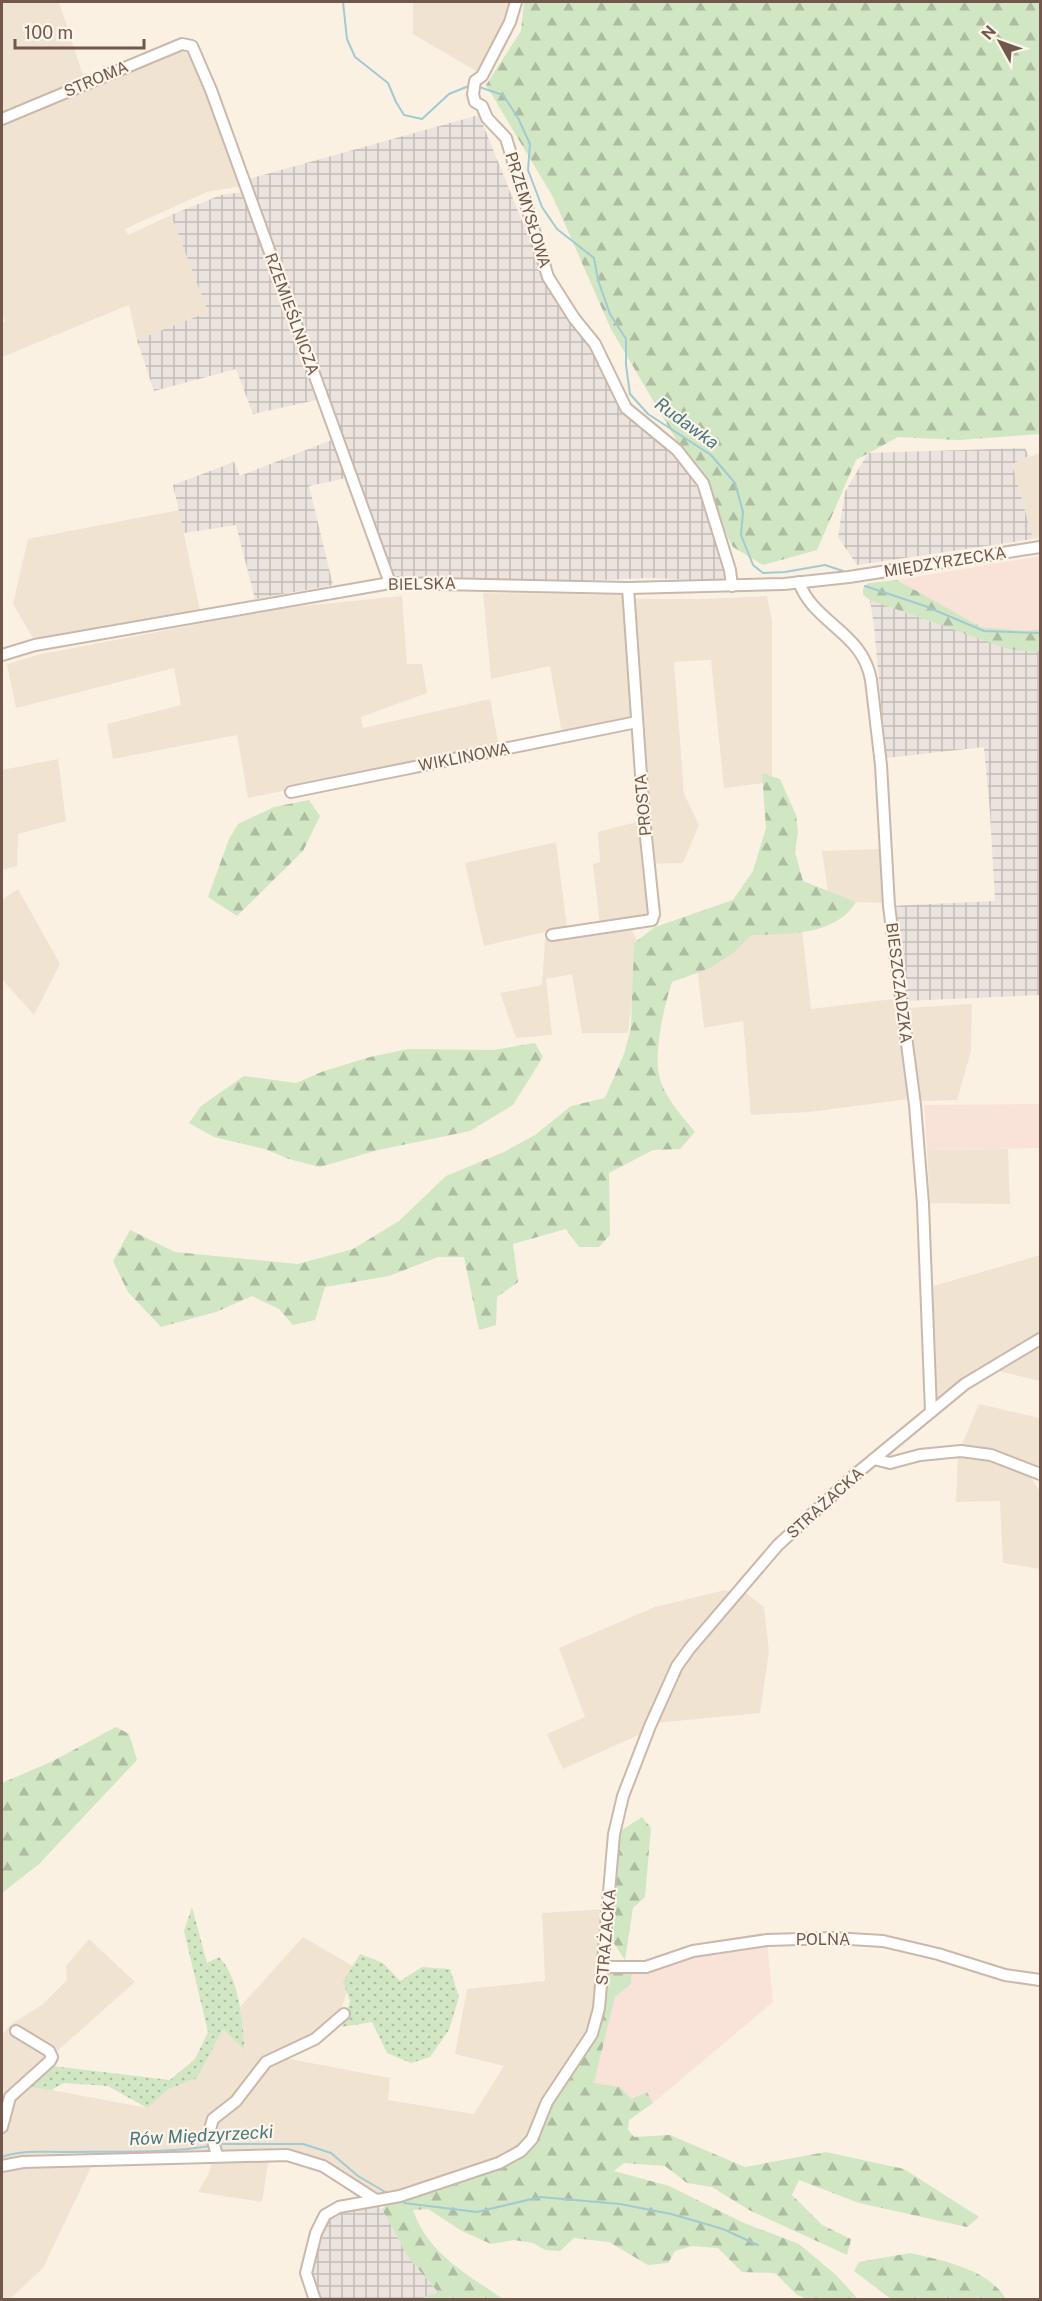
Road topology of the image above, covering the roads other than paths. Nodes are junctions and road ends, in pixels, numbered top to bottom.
1 (516, 2) edge
2 (192, 46) joint
3 (478, 78) junction
4 (482, 106) junction
5 (2, 119) edge
6 (1041, 547) edge
7 (849, 577) joint
8 (799, 582) junction
9 (390, 583) junction
10 (732, 586) junction
11 (628, 588) junction
12 (2, 655) edge
13 (637, 722) junction
14 (291, 792) dead end
15 (552, 935) dead end
16 (1041, 1339) edge
17 (931, 1412) junction
18 (874, 1459) junction
19 (1041, 1474) edge
20 (603, 1967) junction
21 (1041, 1980) edge
22 (344, 2014) dead end
23 (16, 2031) dead end
24 (2, 2127) edge
25 (216, 2153) junction
26 (2, 2166) edge
27 (376, 2200) junction
28 (315, 2300) edge

1 - 3 street, PRZEMYSŁOWA
2 - 5 street, STROMA
2 - 9 street, RZEMIEŚLNICZA
3 - 4 street, PRZEMYSŁOWA
3 - 4 street, PRZEMYSŁOWA
4 - 10 street, PRZEMYSŁOWA
6 - 7 street, MIĘDZYRZECKA
7 - 8 street, BIELSKA
8 - 10 street, BIELSKA
8 - 17 street, BIESZCZADZKA
9 - 11 street, BIELSKA
9 - 12 street, BIELSKA
10 - 11 street, BIELSKA
11 - 13 street, PROSTA
13 - 14 street, WIKLINOWA
13 - 15 street, PROSTA
16 - 17 street, STRAŻACKA
17 - 18 street, STRAŻACKA
18 - 19 street
18 - 20 street, STRAŻACKA
20 - 21 street, POLNA
20 - 27 street, STRAŻACKA
22 - 25 street
23 - 24 street
25 - 26 street
25 - 27 street
27 - 28 street, STRAŻACKA

